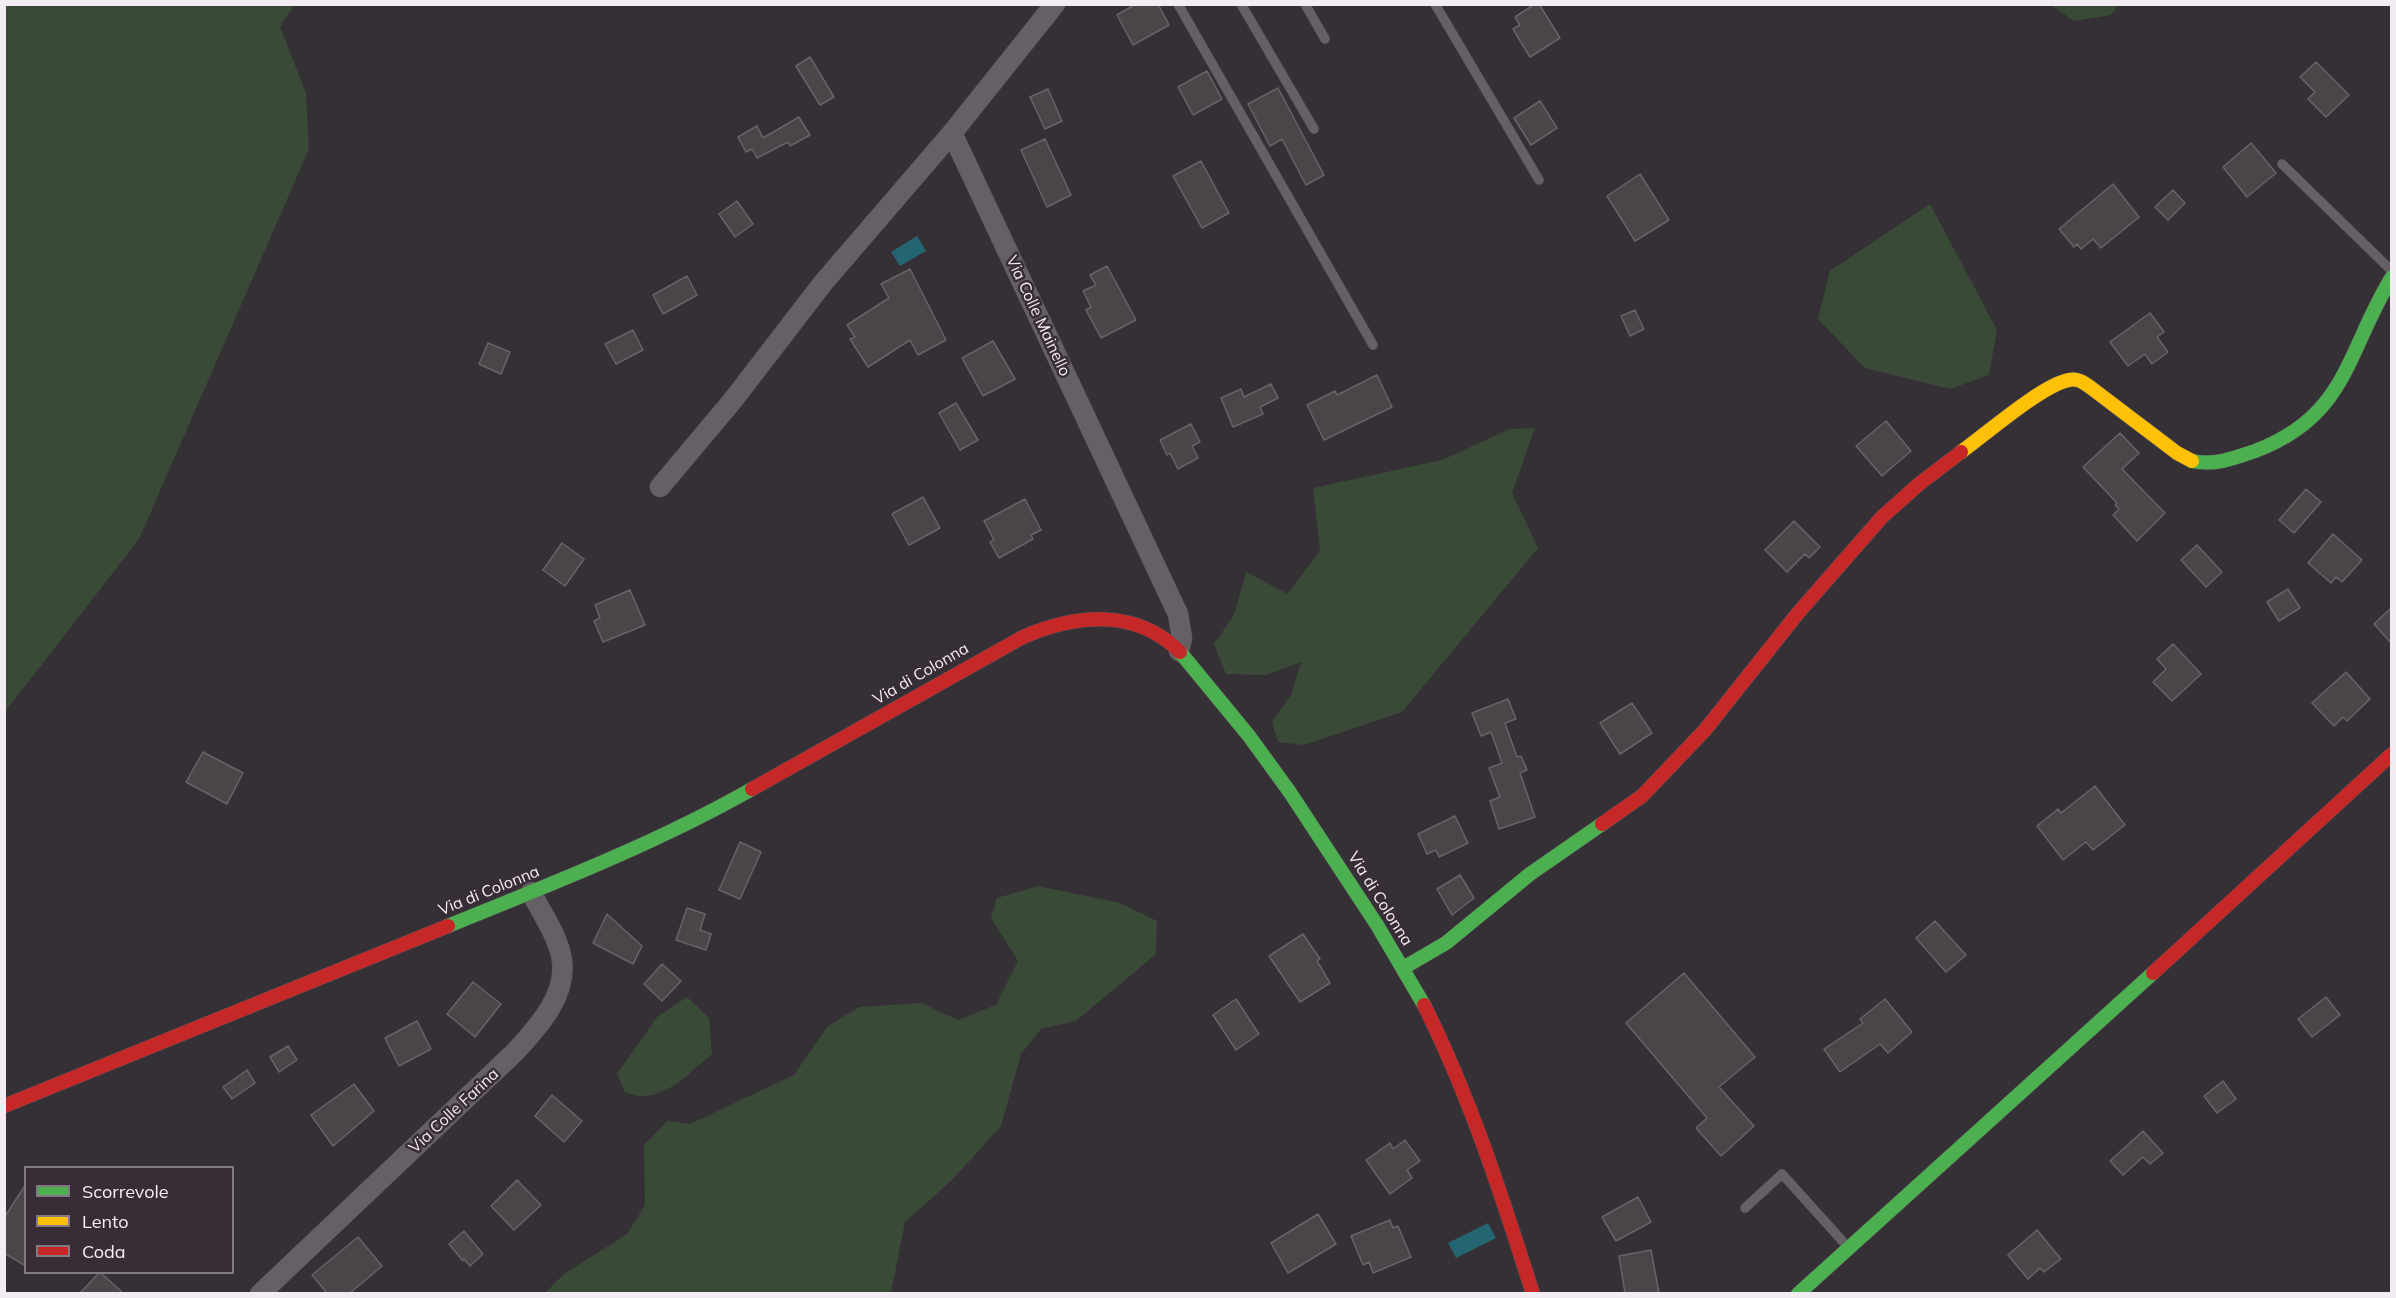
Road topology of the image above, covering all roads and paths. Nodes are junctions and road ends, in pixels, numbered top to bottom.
1 (1055, 4) edge
2 (1178, 4) edge
3 (1241, 4) edge
4 (1305, 4) edge
5 (1435, 4) edge
6 (1325, 39) dead end
7 (1314, 129) dead end
8 (952, 133) junction
9 (2282, 164) dead end
10 (1539, 180) dead end
11 (2391, 271) edge
12 (2391, 276) edge
13 (1373, 345) dead end
14 (660, 487) dead end
15 (1179, 651) junction
16 (2391, 754) edge
17 (531, 892) junction
18 (1403, 968) junction
19 (4, 1106) edge
20 (1745, 1208) dead end
21 (1848, 1248) junction
22 (260, 1293) edge
23 (1533, 1293) edge
24 (1798, 1293) edge

1 - 8 street
2 - 13 lane
3 - 7 lane
4 - 6 lane
5 - 10 lane
8 - 14 street
8 - 15 street, Via Colle Mainello
9 - 11 lane
12 - 18 street
15 - 17 street, Via di Colonna
15 - 18 street, Via di Colonna
16 - 21 street
17 - 19 street, Via di Colonna
17 - 22 street, Via Colle Farina
18 - 23 street, Via di Colonna
20 - 21 lane
21 - 24 street

